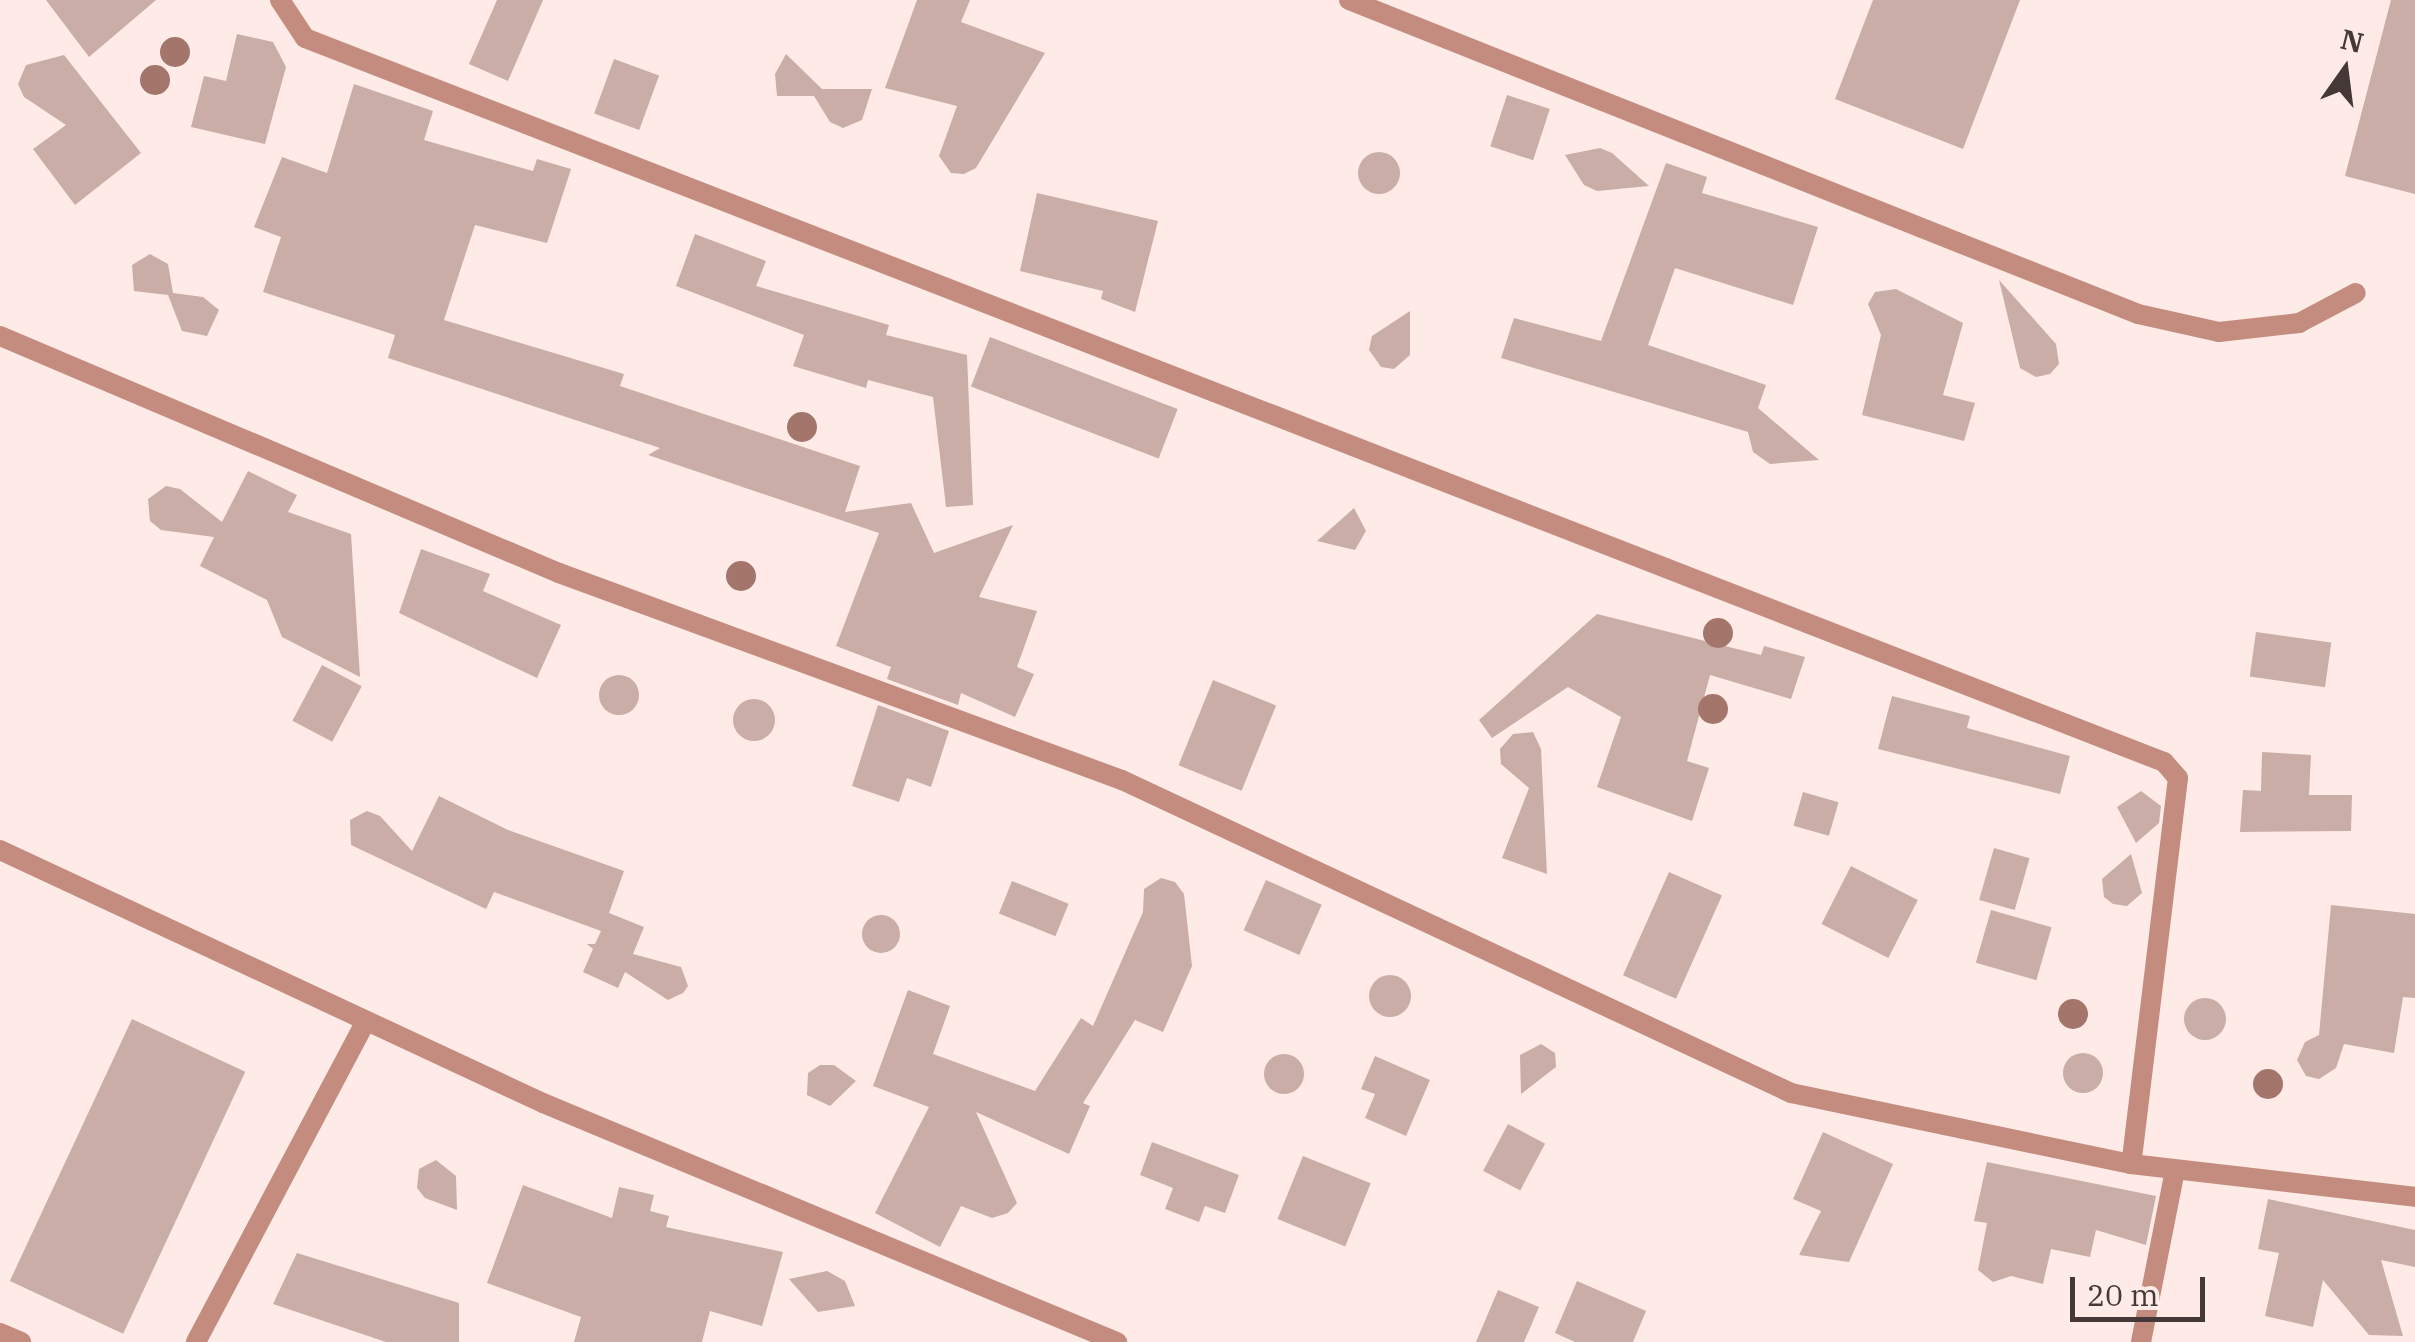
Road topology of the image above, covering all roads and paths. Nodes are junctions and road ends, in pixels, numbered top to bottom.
1 (280, 0) edge
2 (1349, 0) edge
3 (2356, 292) dead end
4 (0, 336) edge
5 (0, 850) edge
6 (366, 1021) junction
7 (2131, 1164) junction
8 (2175, 1170) junction
9 (2415, 1197) edge
10 (0, 1332) edge
11 (21, 1342) edge
12 (196, 1342) edge
13 (1116, 1342) edge
14 (2141, 1342) edge

1 - 7 street
2 - 3 street
4 - 7 street
5 - 6 street
6 - 12 street
6 - 13 street
7 - 8 street
8 - 9 street
8 - 14 street
10 - 11 street

